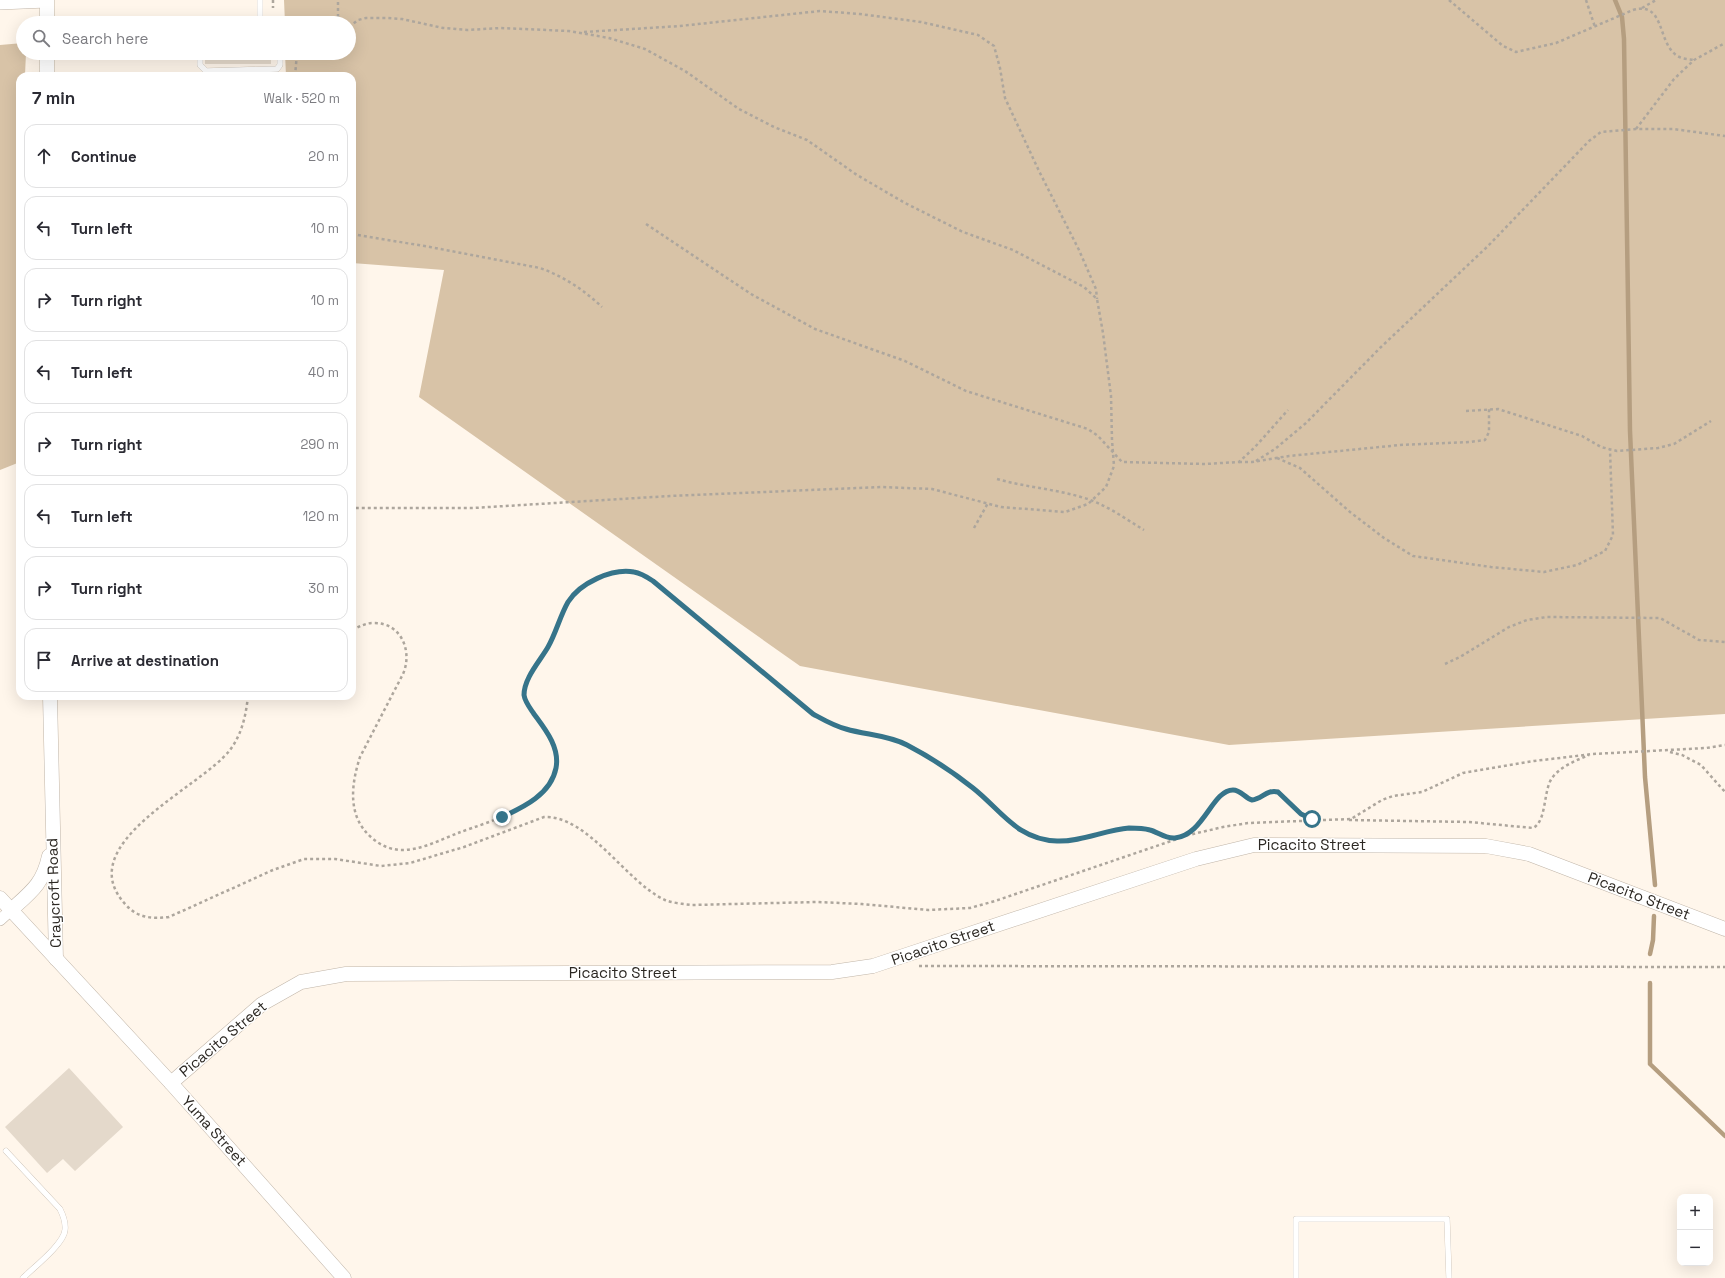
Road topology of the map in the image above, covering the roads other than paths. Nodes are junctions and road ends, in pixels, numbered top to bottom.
1 (260, 0) edge
2 (47, 1) edge
3 (0, 4) edge
4 (47, 16) edge
5 (260, 16) edge
6 (47, 60) edge
7 (200, 60) edge
8 (280, 60) edge
9 (47, 72) edge
10 (50, 700) edge
11 (52, 827) junction
12 (0, 898) edge
13 (11, 910) junction
14 (0, 920) edge
15 (1725, 929) edge
16 (56, 959) junction
17 (171, 1083) junction
18 (6, 1151) dead end
19 (23, 1278) edge
20 (344, 1278) edge
21 (1296, 1278) edge
22 (1449, 1278) edge

1 - 5 lane
2 - 3 street
2 - 4 street
6 - 9 street
7 - 8 lane
10 - 11 street, Craycroft Road
11 - 13 street, Craycroft Road
11 - 16 street, Craycroft Road
12 - 13 street, Yuma Street
13 - 14 street
13 - 16 street, Yuma Street
15 - 17 street, Picacito Street
16 - 17 street, Yuma Street
17 - 20 street, Yuma Street
18 - 19 lane
21 - 22 lane

